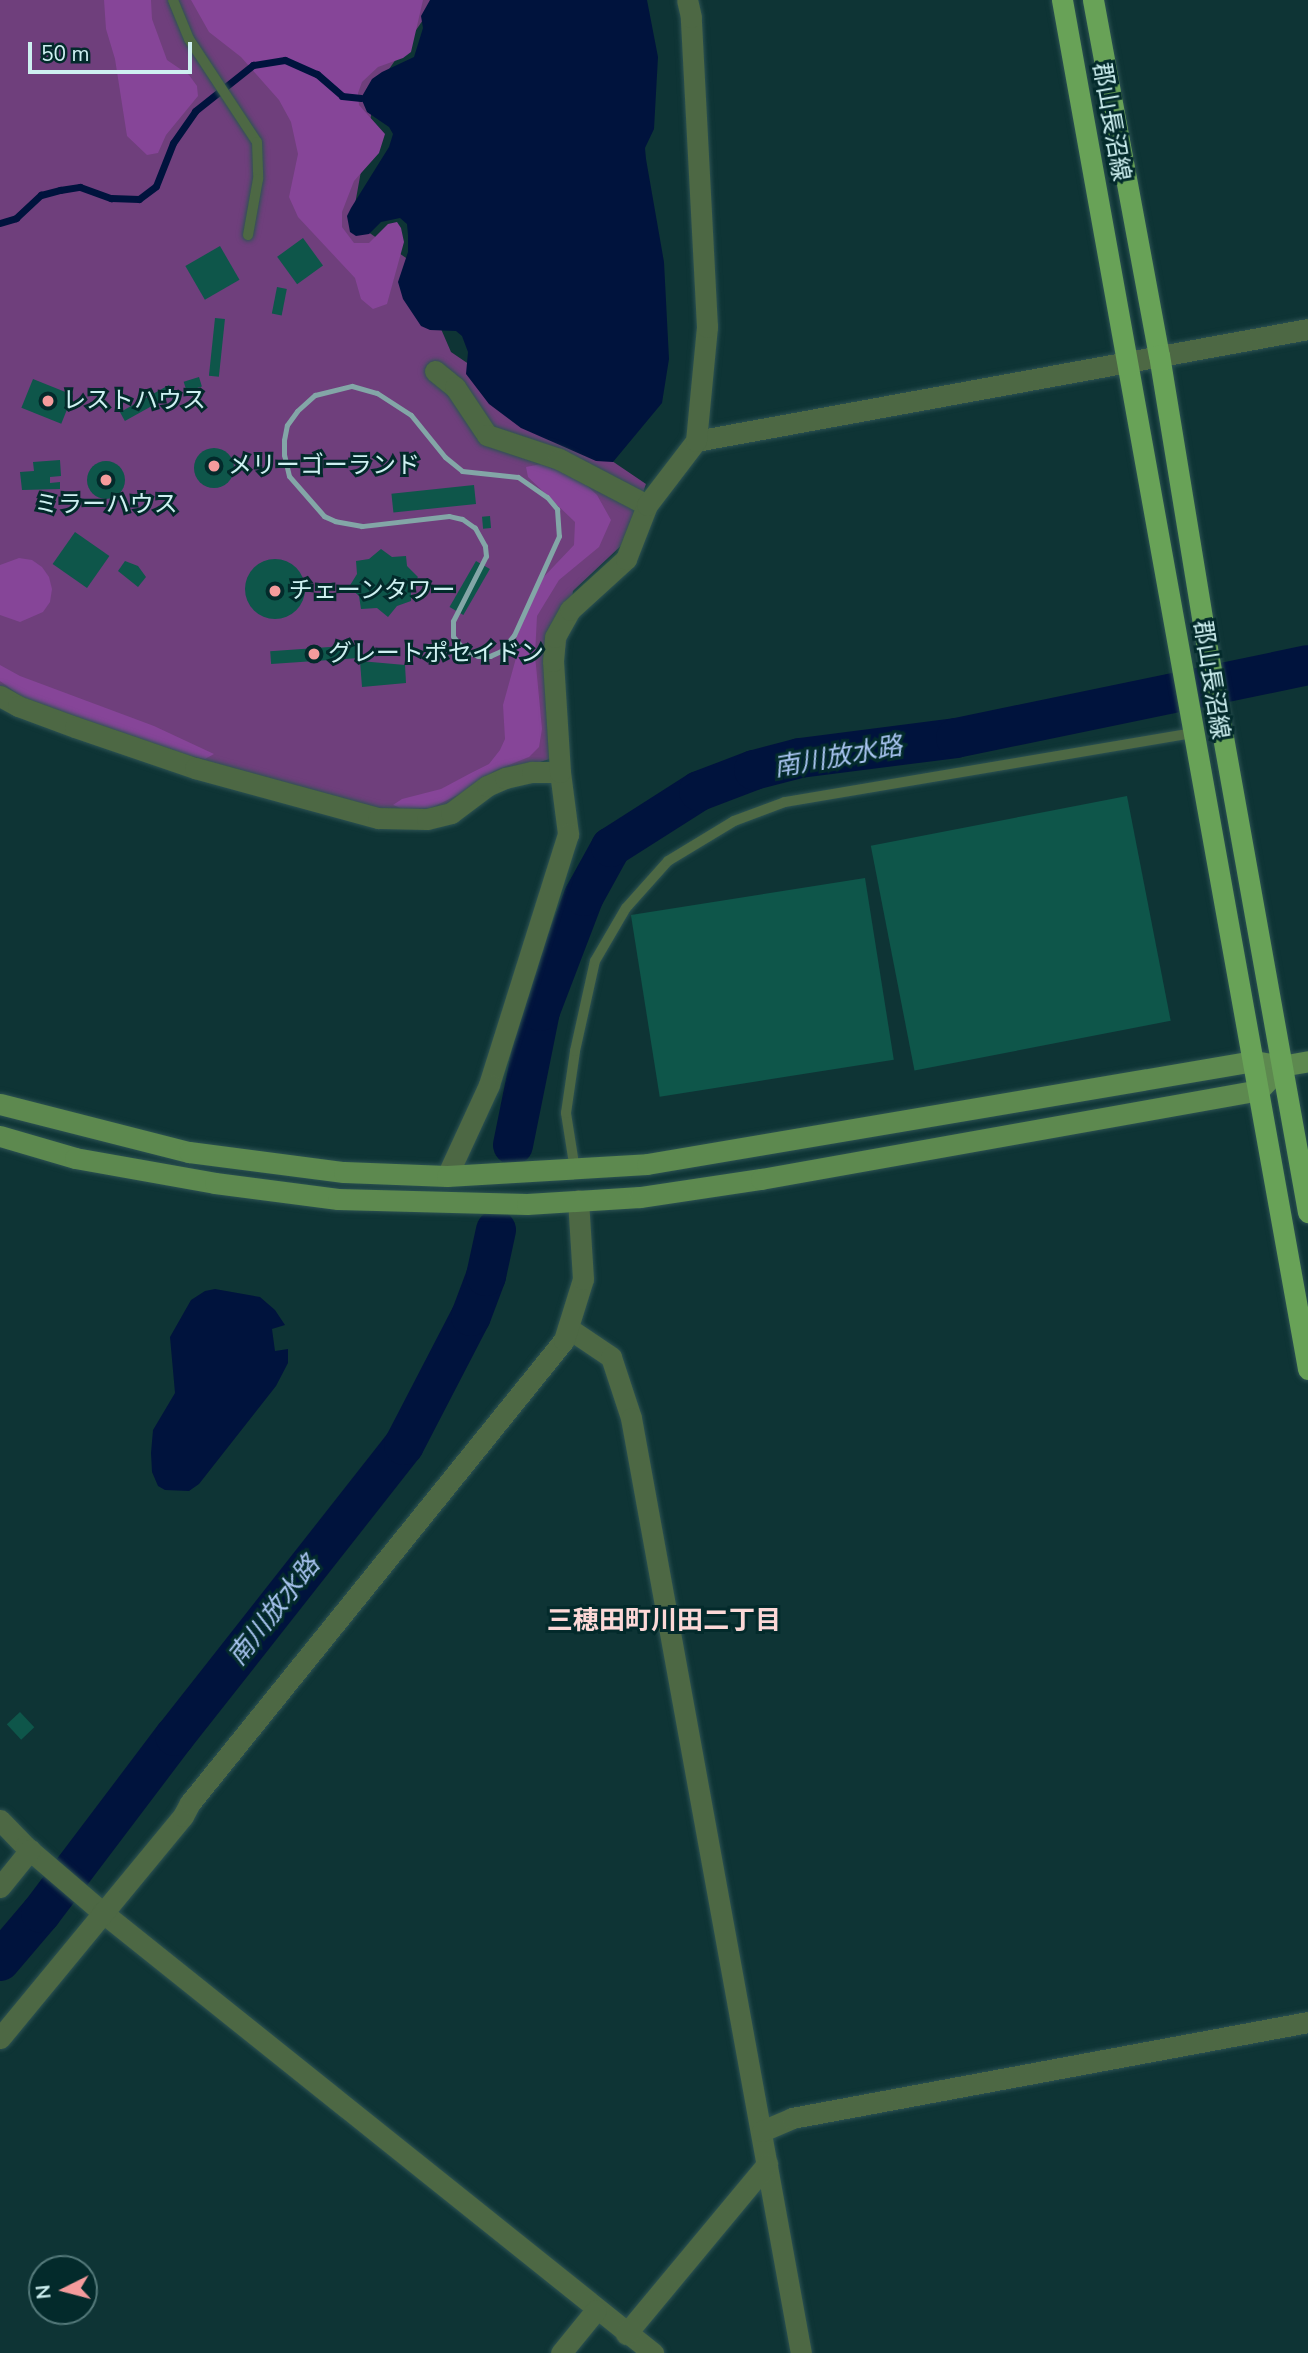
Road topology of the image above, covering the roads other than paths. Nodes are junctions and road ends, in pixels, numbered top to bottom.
1 (173, 0) edge
2 (687, 0) edge
3 (1062, 0) edge
4 (1093, 0) edge
5 (248, 235) dead end
6 (1308, 328) edge
7 (1159, 355) junction
8 (1128, 362) junction
9 (435, 371) dead end
10 (696, 441) junction
11 (647, 505) junction
12 (0, 696) edge
13 (1192, 726) junction
14 (560, 772) junction
15 (1254, 1061) junction
16 (1308, 1061) edge
17 (1281, 1066) junction
18 (1259, 1090) junction
19 (0, 1104) edge
20 (0, 1136) edge
21 (575, 1170) junction
22 (447, 1176) junction
23 (578, 1200) junction
24 (1308, 1212) edge
25 (568, 1328) junction
26 (1308, 1369) edge
27 (0, 1820) edge
28 (34, 1854) junction
29 (0, 1887) edge
30 (97, 1907) junction
31 (1308, 2022) edge
32 (0, 2038) edge
33 (762, 2131) junction
34 (767, 2164) junction
35 (596, 2310) junction
36 (626, 2334) junction
37 (561, 2353) edge
38 (653, 2353) edge
39 (801, 2353) edge

1 - 5 lane
2 - 10 street
3 - 8 main road, 郡山長沼線
4 - 7 main road, 郡山長沼線
6 - 7 street
7 - 8 street
7 - 17 main road, 郡山長沼線
8 - 10 street
8 - 13 main road, 郡山長沼線
9 - 11 street
10 - 11 street
11 - 14 street
12 - 14 street
13 - 15 main road, 郡山長沼線
13 - 21 lane
14 - 22 street
15 - 17 street
15 - 18 main road, 郡山長沼線
15 - 21 street
16 - 17 street
17 - 18 street
17 - 24 main road, 郡山長沼線
18 - 23 street
18 - 26 main road, 郡山長沼線
19 - 22 street
20 - 23 street
21 - 22 street
23 - 25 street
25 - 30 street
25 - 33 street
27 - 28 street
28 - 29 street
28 - 30 street
30 - 32 street
30 - 35 street
31 - 33 street
33 - 34 street
34 - 36 street
34 - 39 street
35 - 36 street
35 - 37 street
36 - 38 street

